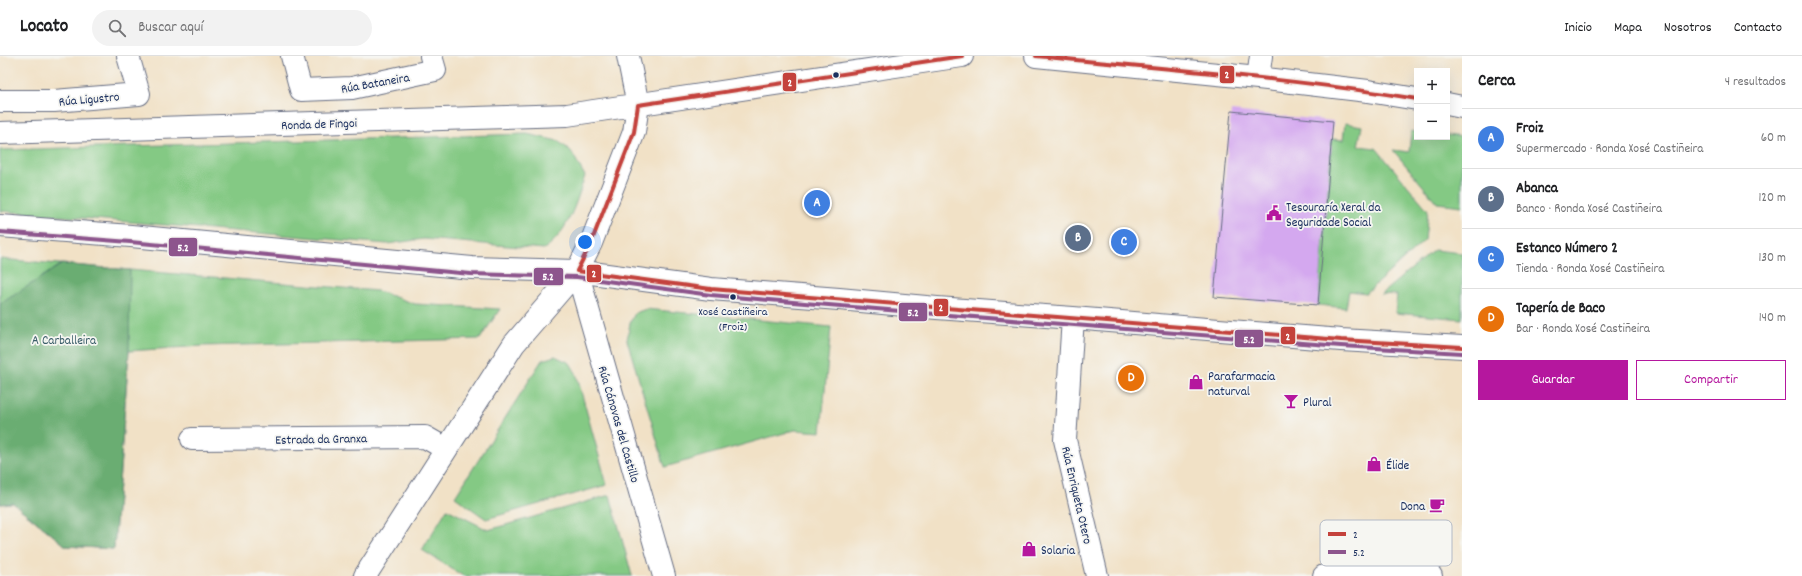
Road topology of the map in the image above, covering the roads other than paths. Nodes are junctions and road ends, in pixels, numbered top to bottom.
1 (128, 56) edge
2 (292, 56) edge
3 (431, 56) edge
4 (628, 56) edge
5 (962, 56) edge
6 (1036, 56) edge
7 (1261, 56) edge
8 (1258, 78) junction
9 (1414, 99) edge
10 (0, 101) edge
11 (638, 105) junction
12 (1450, 105) edge
13 (1462, 107) edge
14 (0, 133) edge
15 (0, 226) edge
16 (577, 271) junction
17 (1074, 318) junction
18 (1462, 347) edge
19 (192, 439) dead end
20 (446, 449) junction
21 (365, 576) edge
22 (664, 576) edge
23 (1096, 576) edge
24 (1324, 576) edge
25 (1431, 576) edge

1 - 10 street, Rúa Ligustro
2 - 3 street, Rúa Bataneira
4 - 11 street
5 - 11 street, Ronda de Fingoi
6 - 8 street
7 - 8 street
8 - 9 street
11 - 14 street, Ronda de Fingoi
11 - 16 street
12 - 13 street
15 - 16 street
16 - 17 street
16 - 20 street
16 - 22 street, Rúa Cánovas del Castillo
17 - 18 street
17 - 23 street, Rúa Enriqueta Otero
19 - 20 street, Estrada da Granxa
20 - 21 street
24 - 25 street

